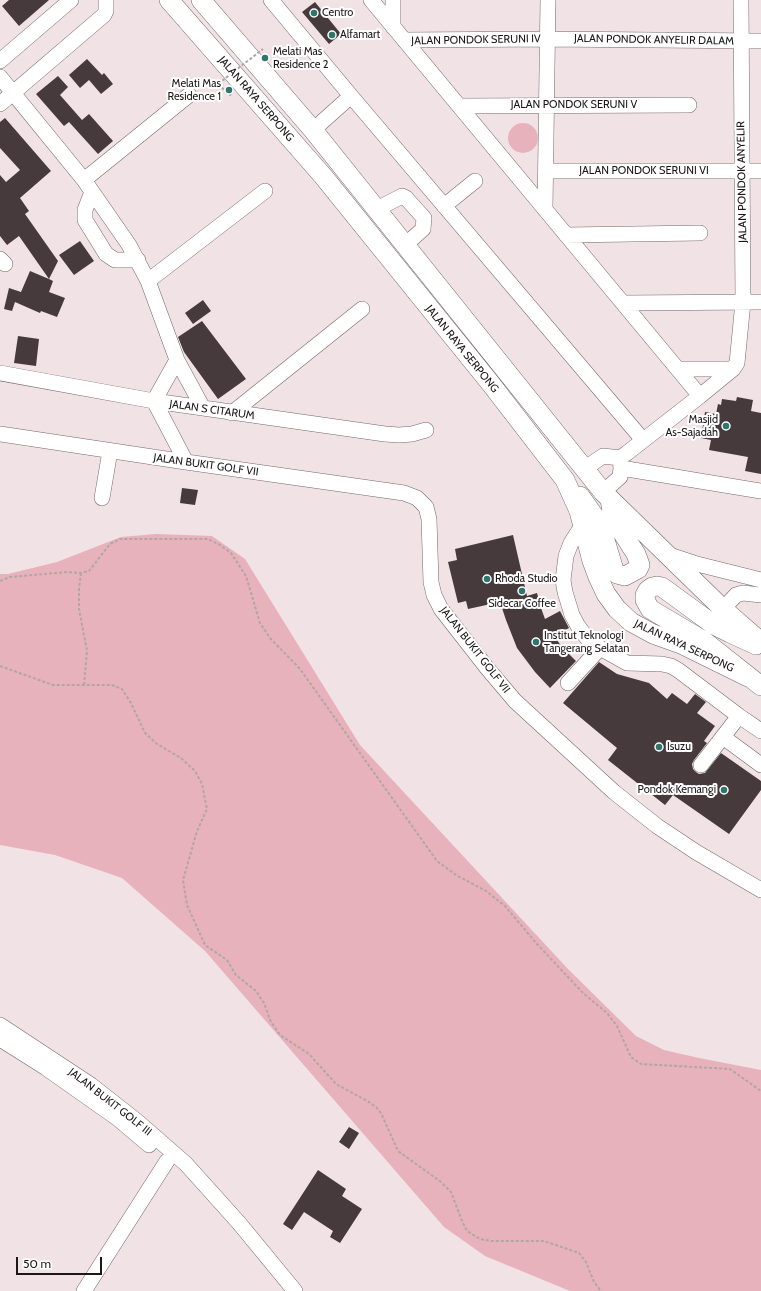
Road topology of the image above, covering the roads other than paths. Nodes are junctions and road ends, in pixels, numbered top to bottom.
1 (71, 0) edge
2 (106, 0) edge
3 (169, 0) edge
4 (201, 0) edge
5 (271, 0) edge
6 (371, 0) edge
7 (393, 0) edge
8 (548, 0) edge
9 (741, 0) edge
10 (393, 27) junction
11 (548, 39) junction
12 (404, 40) junction
13 (741, 41) junction
14 (761, 41) edge
15 (0, 61) edge
16 (0, 77) edge
17 (13, 92) junction
18 (189, 95) dead end
19 (351, 96) junction
20 (0, 104) edge
21 (546, 105) junction
22 (689, 105) dead end
23 (459, 106) junction
24 (313, 130) junction
25 (742, 171) junction
26 (761, 171) edge
27 (546, 172) junction
28 (475, 181) dead end
29 (88, 186) junction
30 (265, 191) dead end
31 (444, 206) junction
32 (377, 209) junction
33 (545, 209) junction
34 (700, 233) dead end
35 (566, 235) junction
36 (405, 245) junction
37 (138, 260) junction
38 (148, 281) junction
39 (623, 302) junction
40 (743, 302) junction
41 (761, 302) edge
42 (362, 309) dead end
43 (177, 360) junction
44 (740, 366) junction
45 (678, 369) junction
46 (0, 373) edge
47 (700, 396) junction
48 (154, 401) junction
49 (203, 408) junction
50 (232, 412) junction
51 (426, 430) dead end
52 (0, 434) edge
53 (643, 440) junction
54 (110, 451) junction
55 (617, 461) junction
56 (186, 462) junction
57 (584, 469) junction
58 (566, 480) junction
59 (761, 491) edge
60 (607, 496) junction
61 (102, 498) dead end
62 (584, 524) junction
63 (667, 555) junction
64 (761, 580) edge
65 (761, 595) edge
66 (723, 609) junction
67 (761, 642) edge
68 (761, 647) edge
69 (600, 648) junction
70 (755, 681) edge
71 (568, 683) dead end
72 (739, 716) junction
73 (760, 729) edge
74 (723, 737) junction
75 (701, 765) dead end
76 (761, 765) edge
77 (761, 890) edge
78 (0, 1026) edge
79 (0, 1039) edge
80 (167, 1161) junction
81 (210, 1191) junction
82 (84, 1291) edge
83 (296, 1291) edge

1 - 15 street
2 - 17 street
3 - 58 main road, JALAN RAYA SERPONG
4 - 24 main road, JALAN RAYA SERPONG
5 - 19 street
6 - 10 street
7 - 10 street
8 - 11 street
9 - 13 street, JALAN PONDOK ANYELIR
10 - 12 street
11 - 12 street, JALAN PONDOK SERUNI IV
11 - 13 street, JALAN PONDOK ANYELIR DALAM
11 - 21 street
12 - 23 street
13 - 14 street, JALAN PONDOK ANYELIR DALAM
13 - 25 street, JALAN PONDOK ANYELIR
16 - 17 street
17 - 20 street
17 - 29 street
18 - 29 street
19 - 24 street
19 - 31 street
21 - 22 street, JALAN PONDOK SERUNI V
21 - 23 street, JALAN PONDOK SERUNI V
21 - 27 street
23 - 33 street
24 - 32 main road, JALAN RAYA SERPONG
25 - 26 street
25 - 27 street, JALAN PONDOK SERUNI VI
25 - 40 street, JALAN PONDOK ANYELIR
27 - 33 street
28 - 31 street
29 - 37 street
29 - 37 street
30 - 38 street
31 - 53 street
32 - 36 main road, JALAN RAYA SERPONG
32 - 36 street
33 - 35 street
34 - 35 street
35 - 39 street
36 - 57 main road, JALAN RAYA SERPONG
37 - 38 street
38 - 43 street
39 - 40 street
39 - 45 street
40 - 41 street
40 - 44 street, JALAN PONDOK ANYELIR
42 - 50 street
43 - 48 street
43 - 49 street
44 - 45 street
44 - 47 street
45 - 47 street
46 - 48 street, JALAN S CITARUM
47 - 53 street
48 - 49 street, JALAN S CITARUM
48 - 56 street
49 - 50 street, JALAN S CITARUM
50 - 51 street, JALAN S CITARUM
52 - 54 street, JALAN BUKIT GOLF VII
53 - 55 street
54 - 56 street, JALAN BUKIT GOLF VII
54 - 61 street
55 - 57 street
55 - 59 street
55 - 60 street
56 - 77 street, JALAN BUKIT GOLF VII
57 - 60 main road, JALAN RAYA SERPONG
58 - 60 main road
58 - 62 main road, JALAN RAYA SERPONG
60 - 63 main road, JALAN RAYA SERPONG
62 - 69 street
62 - 70 main road, JALAN RAYA SERPONG
63 - 64 street
63 - 66 main road, JALAN RAYA SERPONG
65 - 66 street
66 - 67 main road, JALAN RAYA SERPONG
68 - 70 main road
69 - 71 street
69 - 72 street
72 - 73 street
72 - 74 street
74 - 75 street
74 - 76 street
78 - 81 street, JALAN BUKIT GOLF III
79 - 80 street, JALAN BUKIT GOLF III
80 - 81 street, JALAN BUKIT GOLF III
80 - 82 street
81 - 83 street, JALAN BUKIT GOLF III

